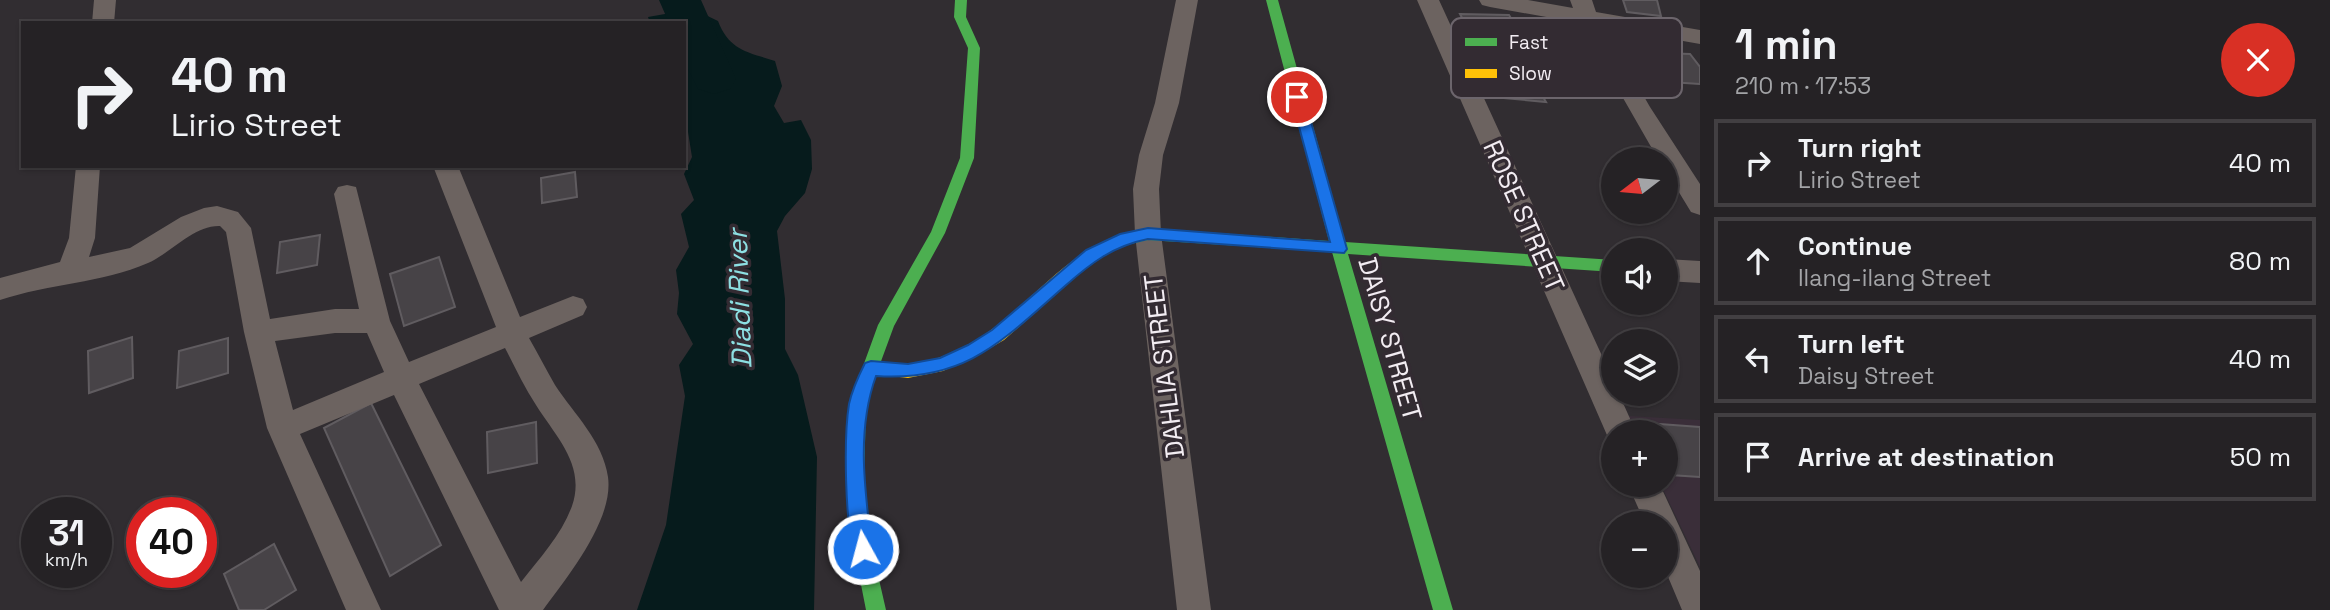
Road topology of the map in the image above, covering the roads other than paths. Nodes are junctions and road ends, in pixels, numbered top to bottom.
1 (105, 0) edge
2 (961, 0) edge
3 (1187, 0) edge
4 (1272, 0) edge
5 (1428, 0) edge
6 (1490, 0) edge
7 (1585, 9) edge
8 (1622, 18) edge
9 (103, 21) edge
10 (1682, 33) edge
11 (1700, 37) edge
12 (1451, 52) edge
13 (1472, 98) edge
14 (1633, 98) edge
15 (89, 168) edge
16 (446, 168) edge
17 (347, 194) dead end
18 (1700, 205) edge
19 (1148, 234) junction
20 (1339, 249) junction
21 (1544, 261) junction
22 (1601, 265) edge
23 (71, 271) junction
24 (1678, 271) edge
25 (1700, 272) edge
26 (0, 289) edge
27 (573, 307) dead end
28 (376, 321) junction
29 (258, 332) junction
30 (510, 332) junction
31 (871, 368) junction
32 (401, 377) junction
33 (1616, 420) edge
34 (282, 428) junction
35 (1678, 561) edge
36 (364, 610) edge
37 (519, 610) edge
38 (876, 610) edge
39 (1194, 610) edge
40 (1443, 610) edge
41 (1700, 610) edge

1 - 9 street
2 - 31 street
3 - 19 street, DAHLIA STREET
4 - 20 street, DAISY STREET
5 - 12 street, ROSE STREET
6 - 7 street
7 - 8 street
10 - 11 street
13 - 21 street, ROSE STREET
14 - 18 street
15 - 23 street
16 - 30 street
17 - 28 street
19 - 20 street
19 - 31 street
19 - 39 street, DAHLIA STREET
20 - 21 street
20 - 40 street, DAISY STREET
21 - 22 street
21 - 33 street, ROSE STREET
23 - 26 street
23 - 29 street
24 - 25 street
27 - 30 street
28 - 29 street
28 - 32 street
29 - 34 street
30 - 32 street
30 - 37 street
31 - 38 street
32 - 34 street
32 - 37 street
34 - 36 street
35 - 41 street

